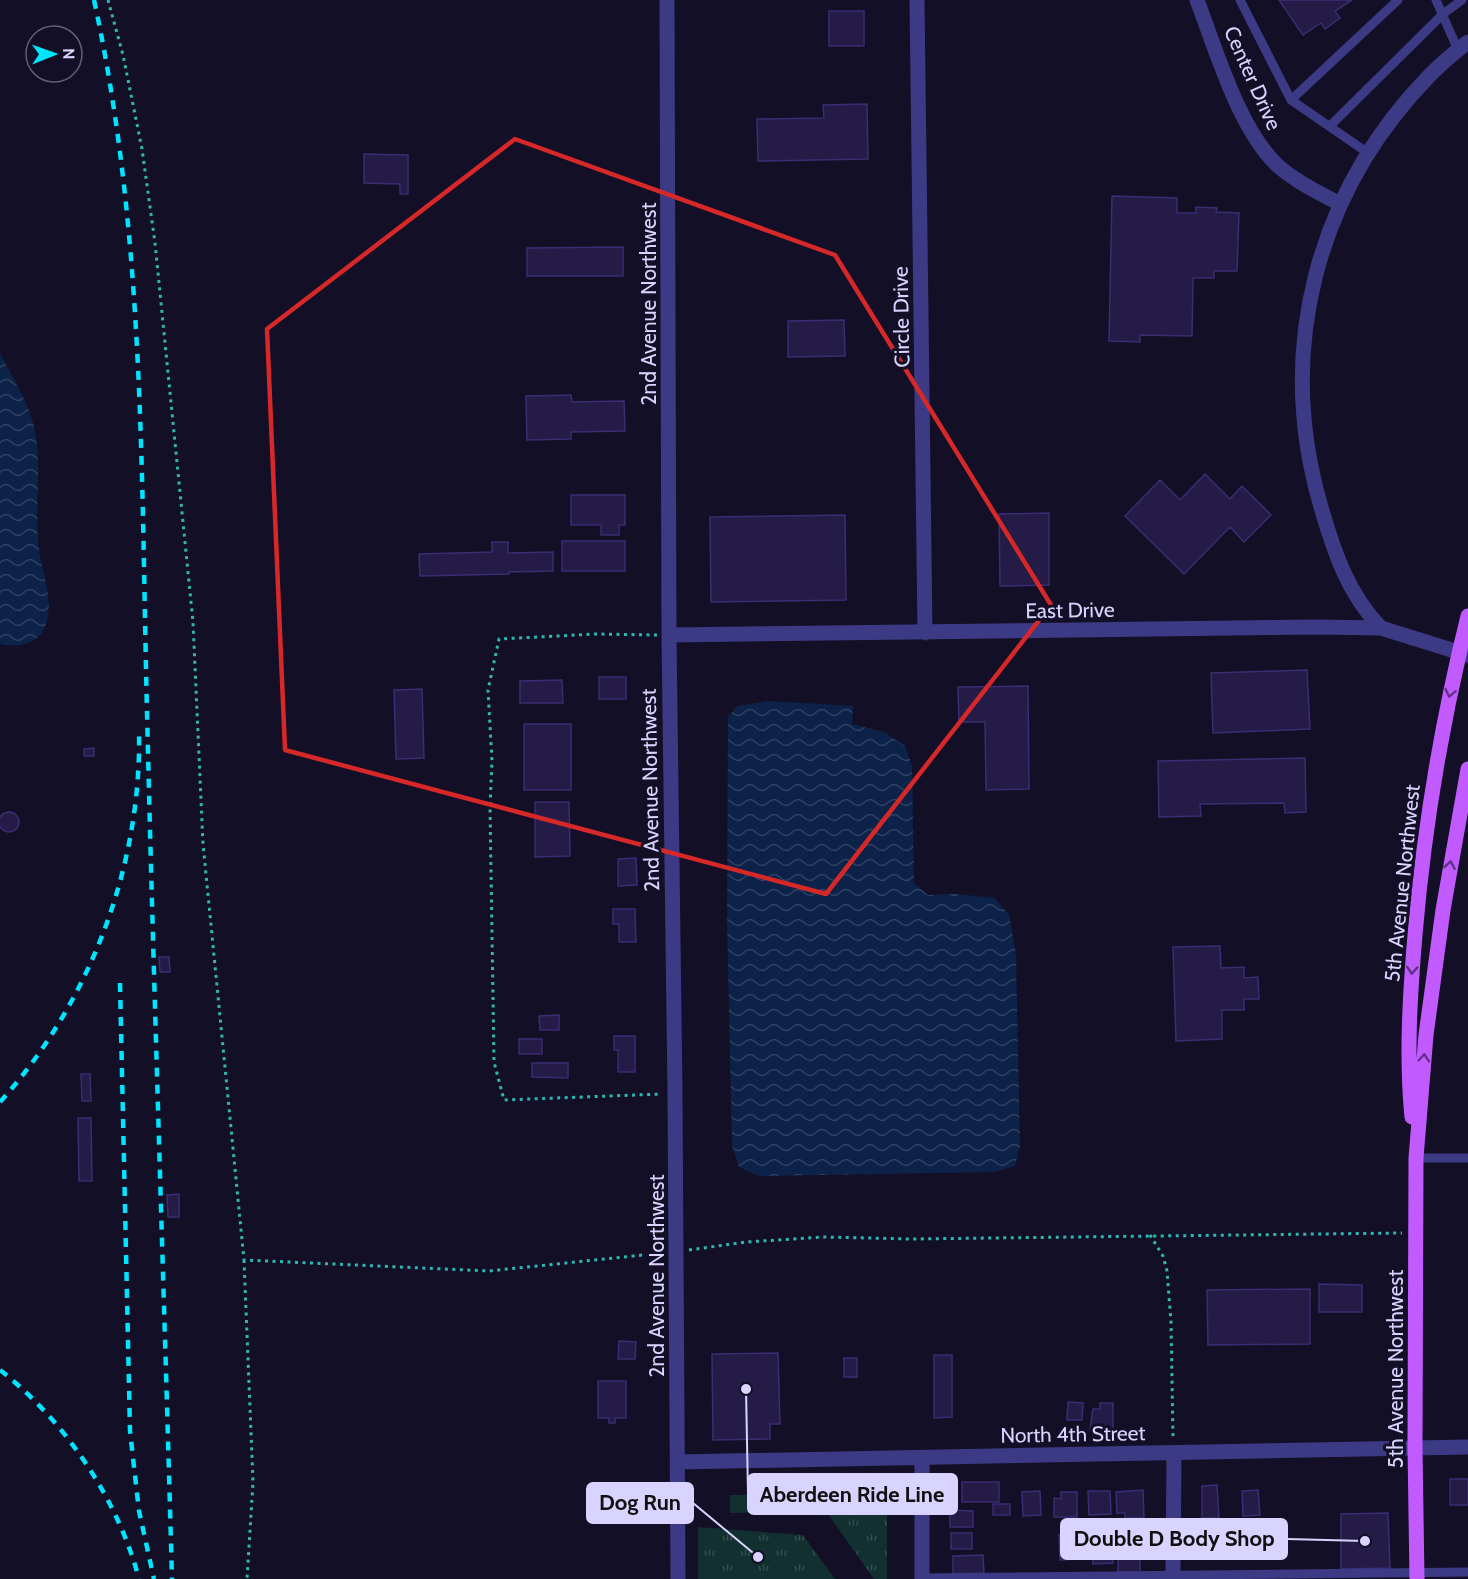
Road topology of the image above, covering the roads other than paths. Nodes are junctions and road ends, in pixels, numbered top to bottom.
1 (667, 0) edge
2 (917, 0) edge
3 (1197, 0) edge
4 (1240, 0) edge
5 (1398, 0) edge
6 (1436, 0) edge
7 (1462, 0) edge
8 (1443, 14) junction
9 (1463, 46) edge
10 (1291, 100) junction
11 (1330, 126) junction
12 (1368, 153) junction
13 (1340, 204) junction
14 (1468, 616) edge
15 (1381, 628) junction
16 (925, 633) junction
17 (669, 635) junction
18 (1463, 655) edge
19 (1468, 769) edge
20 (1416, 1158) junction
21 (1468, 1158) edge
22 (1468, 1447) edge
23 (1415, 1448) junction
24 (1174, 1453) junction
25 (921, 1458) junction
26 (678, 1462) junction
27 (1468, 1572) edge
28 (1417, 1576) edge
29 (1173, 1577) edge
30 (678, 1579) edge
31 (922, 1579) edge

1 - 17 street, 2nd Avenue Northwest
2 - 16 street, Circle Drive
3 - 13 street, Center Drive
4 - 10 lane
5 - 10 lane
6 - 8 lane
7 - 8 lane
8 - 9 lane
8 - 11 lane
9 - 12 street
10 - 11 lane
11 - 12 lane
12 - 13 street
13 - 15 street
14 - 18 main road, 5th Avenue Northwest
15 - 16 street, East Drive
15 - 18 street, East Drive
16 - 17 street, East Drive
17 - 26 street, 2nd Avenue Northwest
18 -> 20 main road, 5th Avenue Northwest
20 -> 19 main road, 5th Avenue Northwest
20 - 21 lane
20 - 23 main road, 5th Avenue Northwest
22 - 23 street, North 4th Street
23 - 24 street, North 4th Street
23 - 28 main road, 5th Avenue Northwest
24 - 25 street, North 4th Street
24 - 29 street
25 - 26 street, North 4th Street
25 - 31 street
26 - 30 street, 2nd Avenue Northwest
27 - 28 lane
28 - 29 lane
29 - 31 lane

